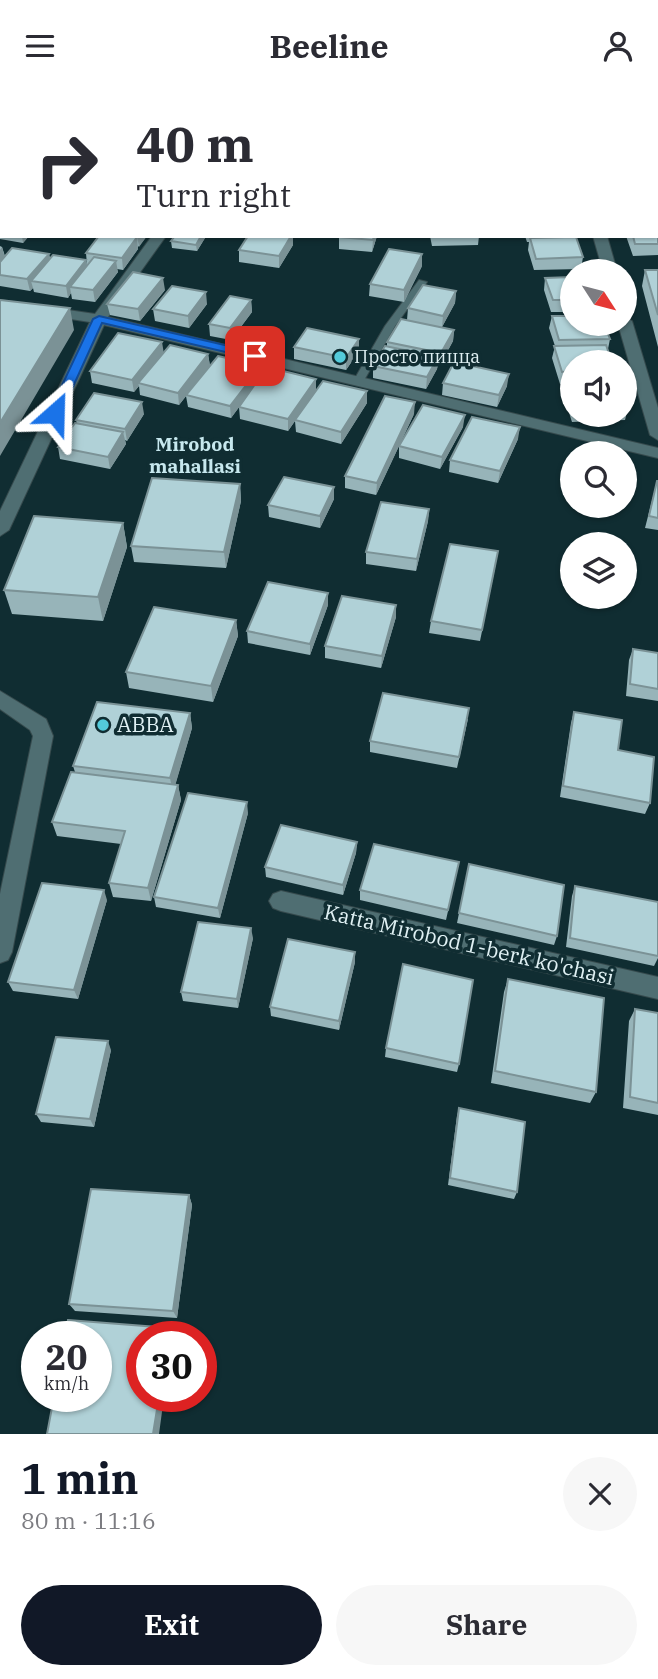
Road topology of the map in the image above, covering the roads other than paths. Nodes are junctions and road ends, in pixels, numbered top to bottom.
1 (158, 238) edge
2 (601, 238) edge
3 (607, 259) edge
4 (422, 282) edge
5 (0, 305) edge
6 (99, 319) junction
7 (629, 336) edge
8 (359, 380) junction
9 (658, 435) edge
10 (658, 453) edge
11 (0, 530) edge
12 (0, 699) edge
13 (281, 901) dead end
14 (0, 952) edge
15 (658, 988) edge

1 - 6 street
2 - 3 street
4 - 8 lane
5 - 6 street
6 - 8 street
6 - 11 street
7 - 9 street
8 - 10 street
12 - 14 street
13 - 15 street, Katta Mirobod 1-berk ko'chasi

